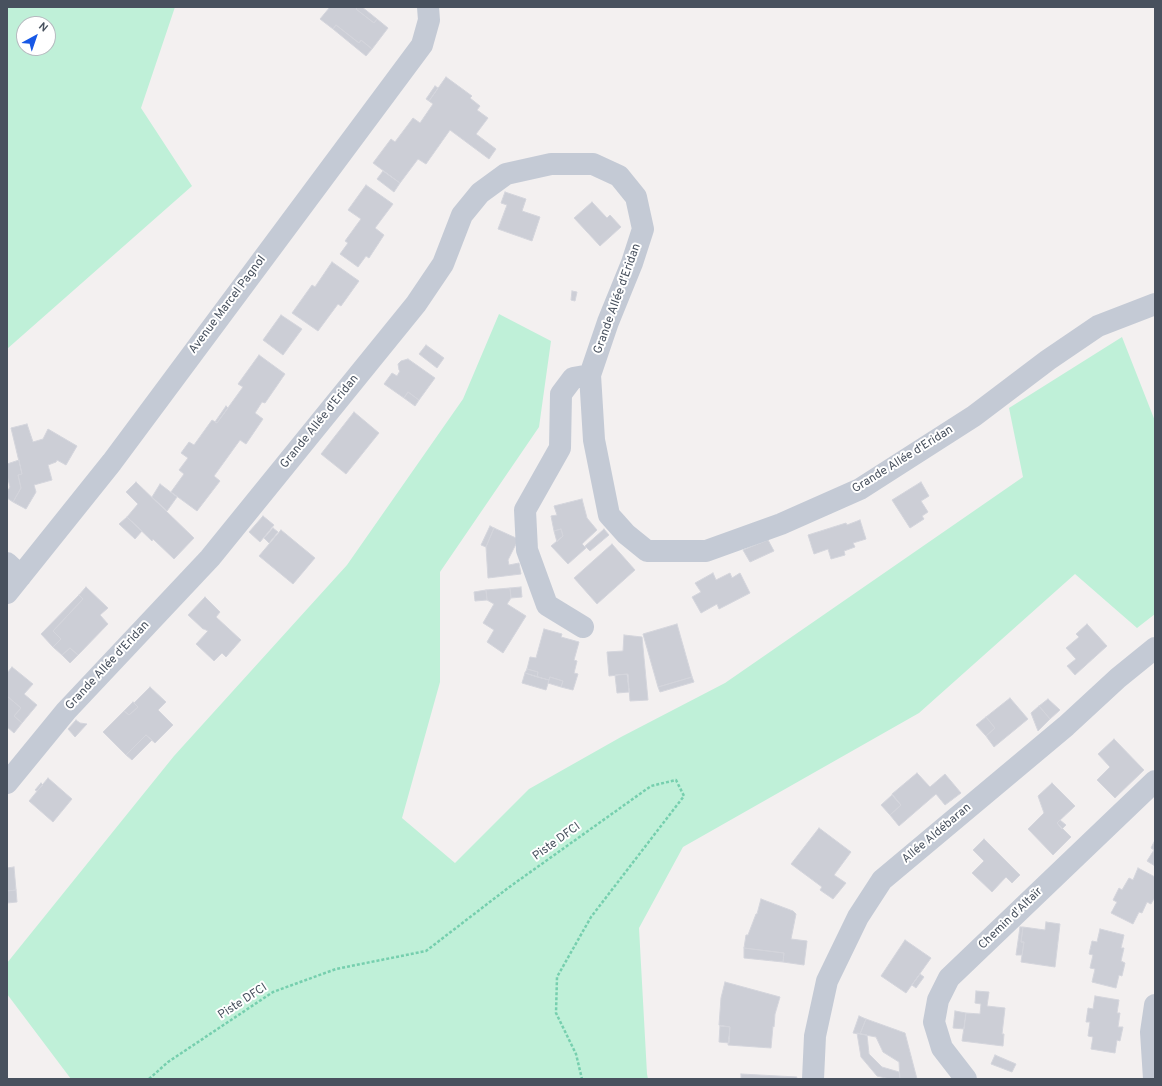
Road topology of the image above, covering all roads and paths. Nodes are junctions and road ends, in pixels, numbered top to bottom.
1 (428, 7) edge
2 (1155, 304) edge
3 (590, 375) junction
4 (14, 570) edge
5 (7, 593) edge
6 (583, 627) dead end
7 (1155, 648) edge
8 (1155, 781) edge
9 (7, 783) edge
10 (1155, 1005) edge
11 (149, 1079) edge
12 (582, 1079) edge
13 (813, 1079) edge
14 (966, 1079) edge
15 (1154, 1079) edge

1 - 4 street, Avenue Marcel Pagnol
2 - 3 street, Grande Allée d'Eridan
3 - 6 street
3 - 9 street, Grande Allée d'Eridan
4 - 5 street, Avenue Marcel Pagnol
7 - 13 street, Allée Aldébaran
8 - 14 street, Chemin d'Altaïr
10 - 15 street
11 - 12 path, Piste DFCI

